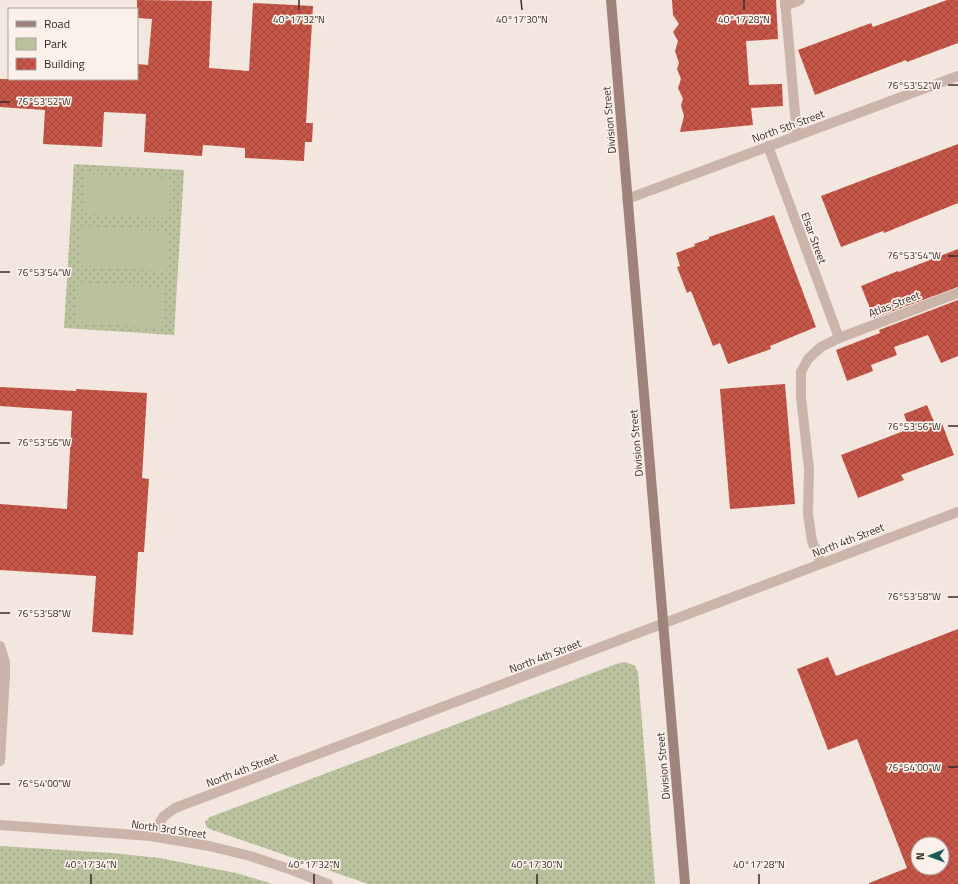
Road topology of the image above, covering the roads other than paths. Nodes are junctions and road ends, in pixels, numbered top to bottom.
1 (610, 0) edge
2 (800, 0) edge
3 (785, 3) edge
4 (958, 76) edge
5 (796, 136) junction
6 (768, 146) junction
7 (627, 199) junction
8 (958, 293) edge
9 (838, 338) junction
10 (958, 512) edge
11 (821, 563) junction
12 (663, 623) junction
13 (0, 646) edge
14 (0, 761) edge
15 (0, 825) edge
16 (151, 836) junction
17 (328, 884) edge
18 (685, 884) edge

1 - 7 main road, Division Street
2 - 3 street
3 - 5 street
4 - 5 street, North 5th Street
5 - 6 street, North 5th Street
6 - 7 street, North 5th Street
6 - 9 street, Elsar Street
7 - 12 main road, Division Street
8 - 9 street, Atlas Street
9 - 11 street, Atlas Street
10 - 11 street, North 4th Street
11 - 12 street, North 4th Street
12 - 16 street, North 4th Street
12 - 18 main road, Division Street
13 - 14 street
15 - 16 street, North 3rd Street
16 - 17 street, North 3rd Street

